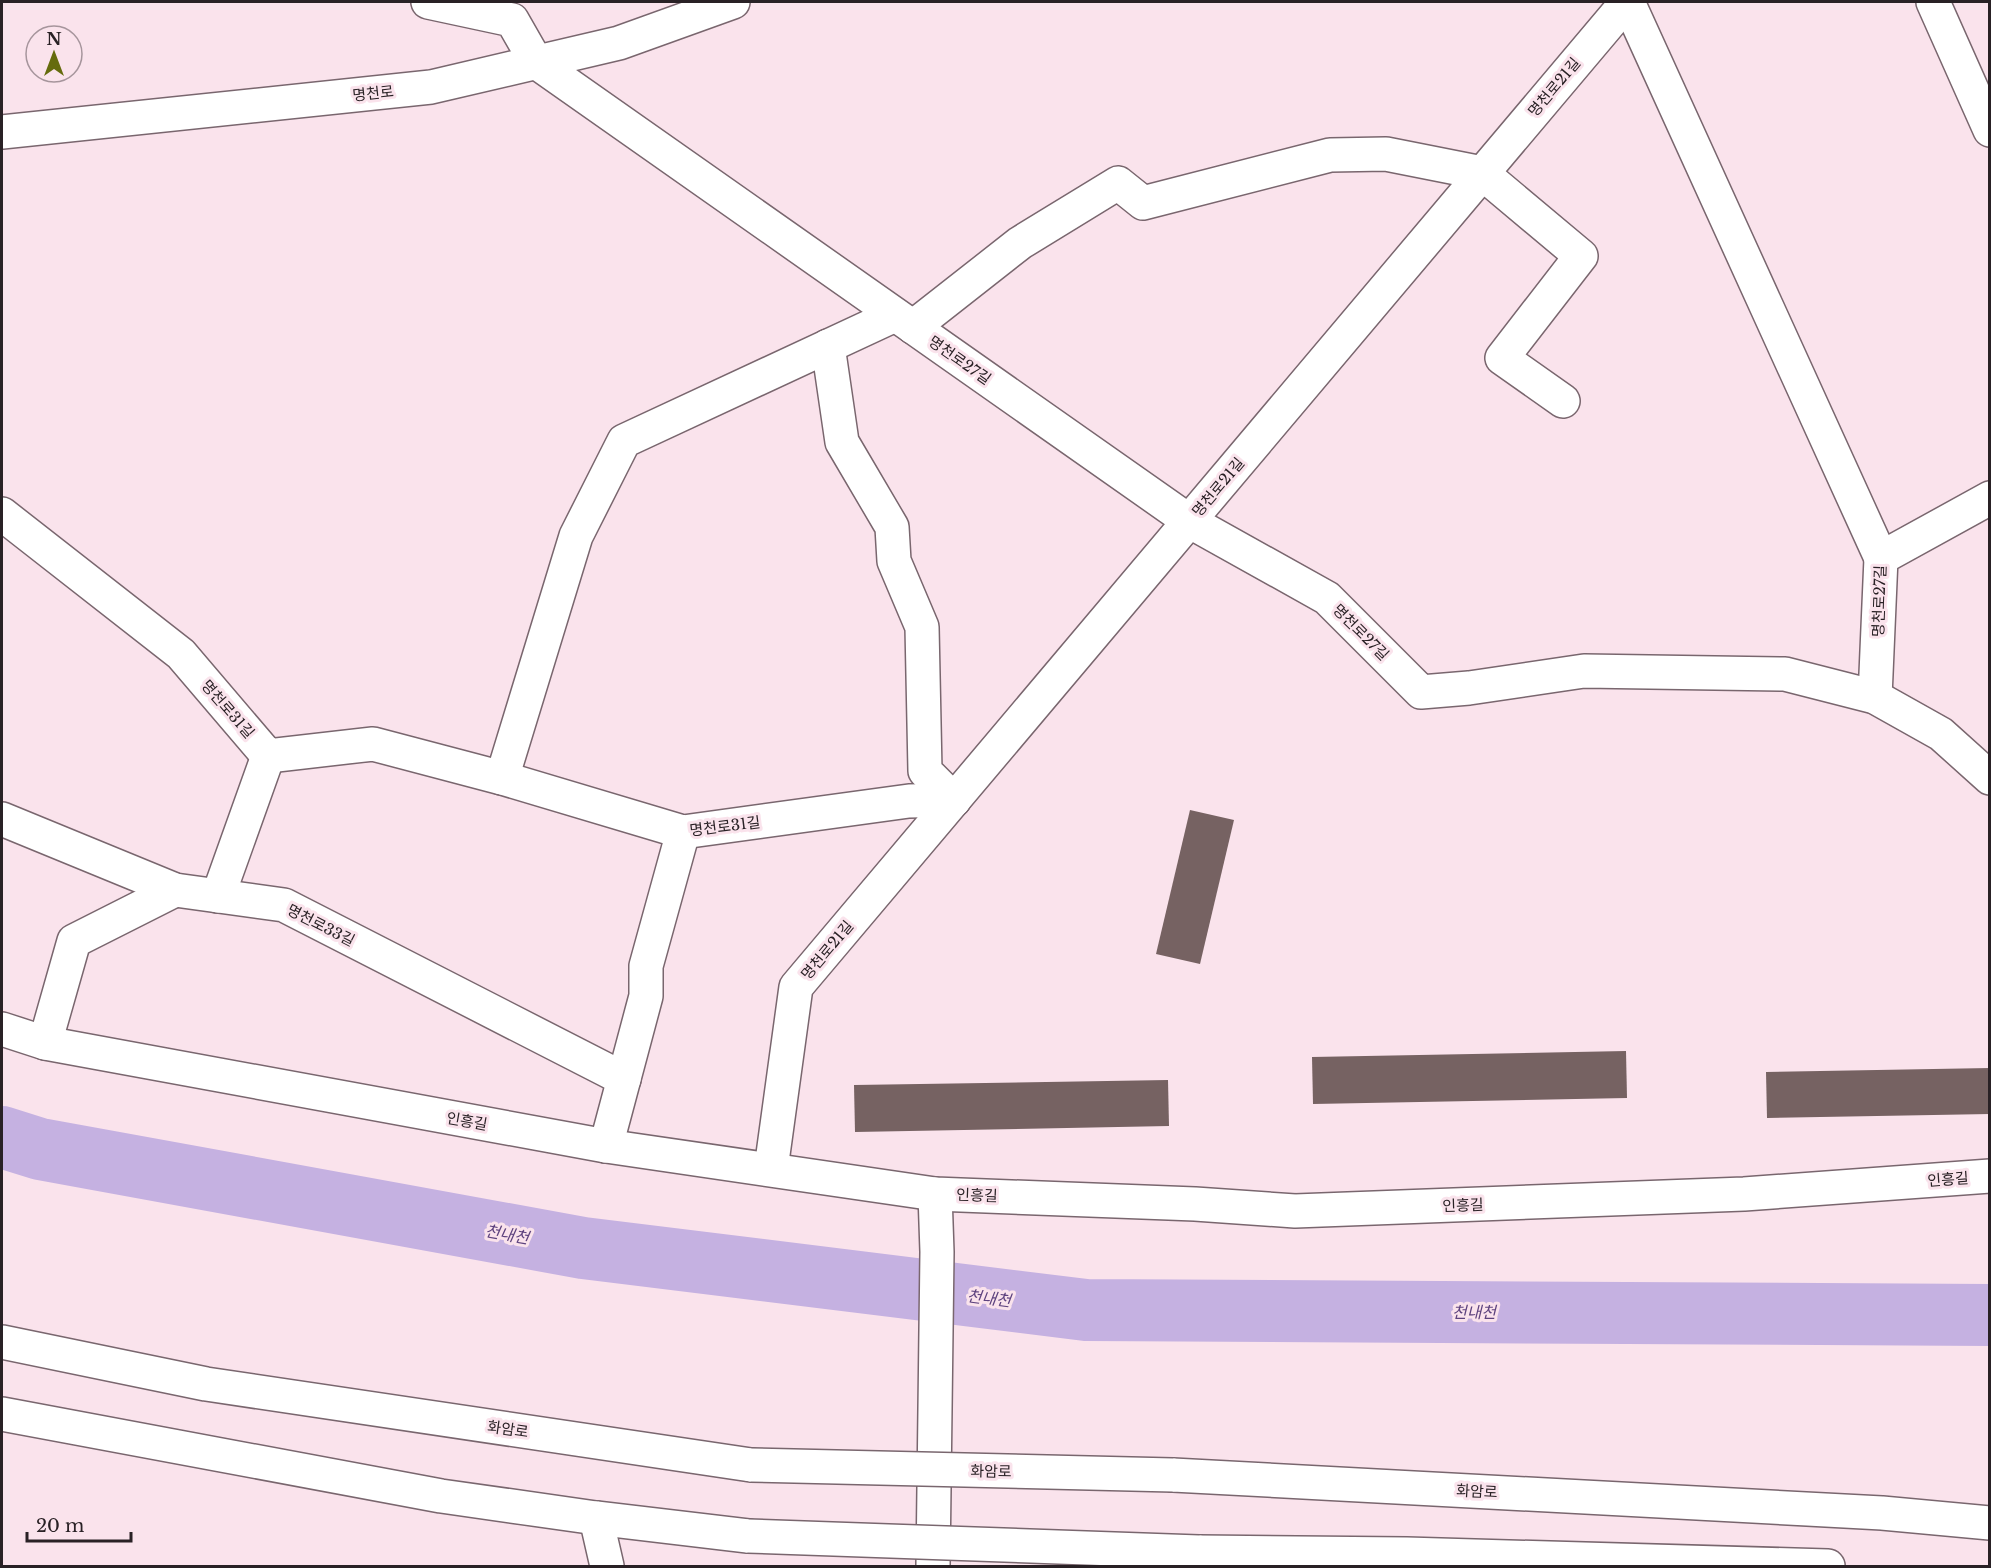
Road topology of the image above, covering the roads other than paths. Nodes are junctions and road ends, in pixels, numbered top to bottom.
1 (428, 2) edge
2 (733, 2) edge
3 (1627, 2) edge
4 (1933, 2) edge
5 (536, 62) junction
6 (1989, 130) edge
7 (2, 132) edge
8 (1482, 173) junction
9 (904, 321) junction
10 (828, 346) junction
11 (1563, 401) dead end
12 (1989, 498) edge
13 (2, 514) edge
14 (1189, 521) junction
15 (1881, 558) junction
16 (1875, 697) junction
17 (268, 756) junction
18 (502, 778) junction
19 (1989, 778) edge
20 (954, 800) junction
21 (2, 819) edge
22 (683, 832) junction
23 (175, 890) junction
24 (218, 896) junction
25 (2, 1029) edge
26 (45, 1043) junction
27 (624, 1079) junction
28 (606, 1146) junction
29 (771, 1169) junction
30 (1989, 1176) edge
31 (935, 1194) junction
32 (2, 1342) edge
33 (2, 1414) edge
34 (596, 1518) junction
35 (1989, 1523) edge
36 (1403, 1560) edge
37 (607, 1566) edge
38 (933, 1566) edge
39 (1828, 1566) edge

1 - 5 street
2 - 5 street, 명천로
3 - 8 street, 명천로21길
3 - 15 street
4 - 6 street
5 - 7 street, 명천로
5 - 9 street, 명천로27길
8 - 9 street, 명천로27길
8 - 11 street
8 - 14 street, 명천로21길
9 - 10 street, 명천로27길
9 - 14 street, 명천로27길
10 - 18 street, 명천로27길
10 - 20 street
12 - 15 street, 명천로27길
13 - 17 street, 명천로31길
14 - 16 street, 명천로27길
14 - 20 street, 명천로21길
15 - 16 street, 명천로27길
16 - 19 street, 명천로27길
17 - 18 street, 명천로31길
17 - 24 street
18 - 22 street, 명천로31길
20 - 22 street, 명천로31길
20 - 29 street, 명천로21길
21 - 23 street, 명천로33길
22 - 27 street
23 - 24 street, 명천로33길
23 - 26 street
24 - 27 street, 명천로33길
25 - 26 street, 인흥길
26 - 28 street, 인흥길
27 - 28 street
28 - 29 street, 인흥길
29 - 31 street, 인흥길
30 - 31 street, 인흥길
31 - 38 street, 인흥길
32 - 35 street, 화암로, bridge
33 - 34 street
34 - 36 street, bridge
34 - 37 street
36 - 39 street

